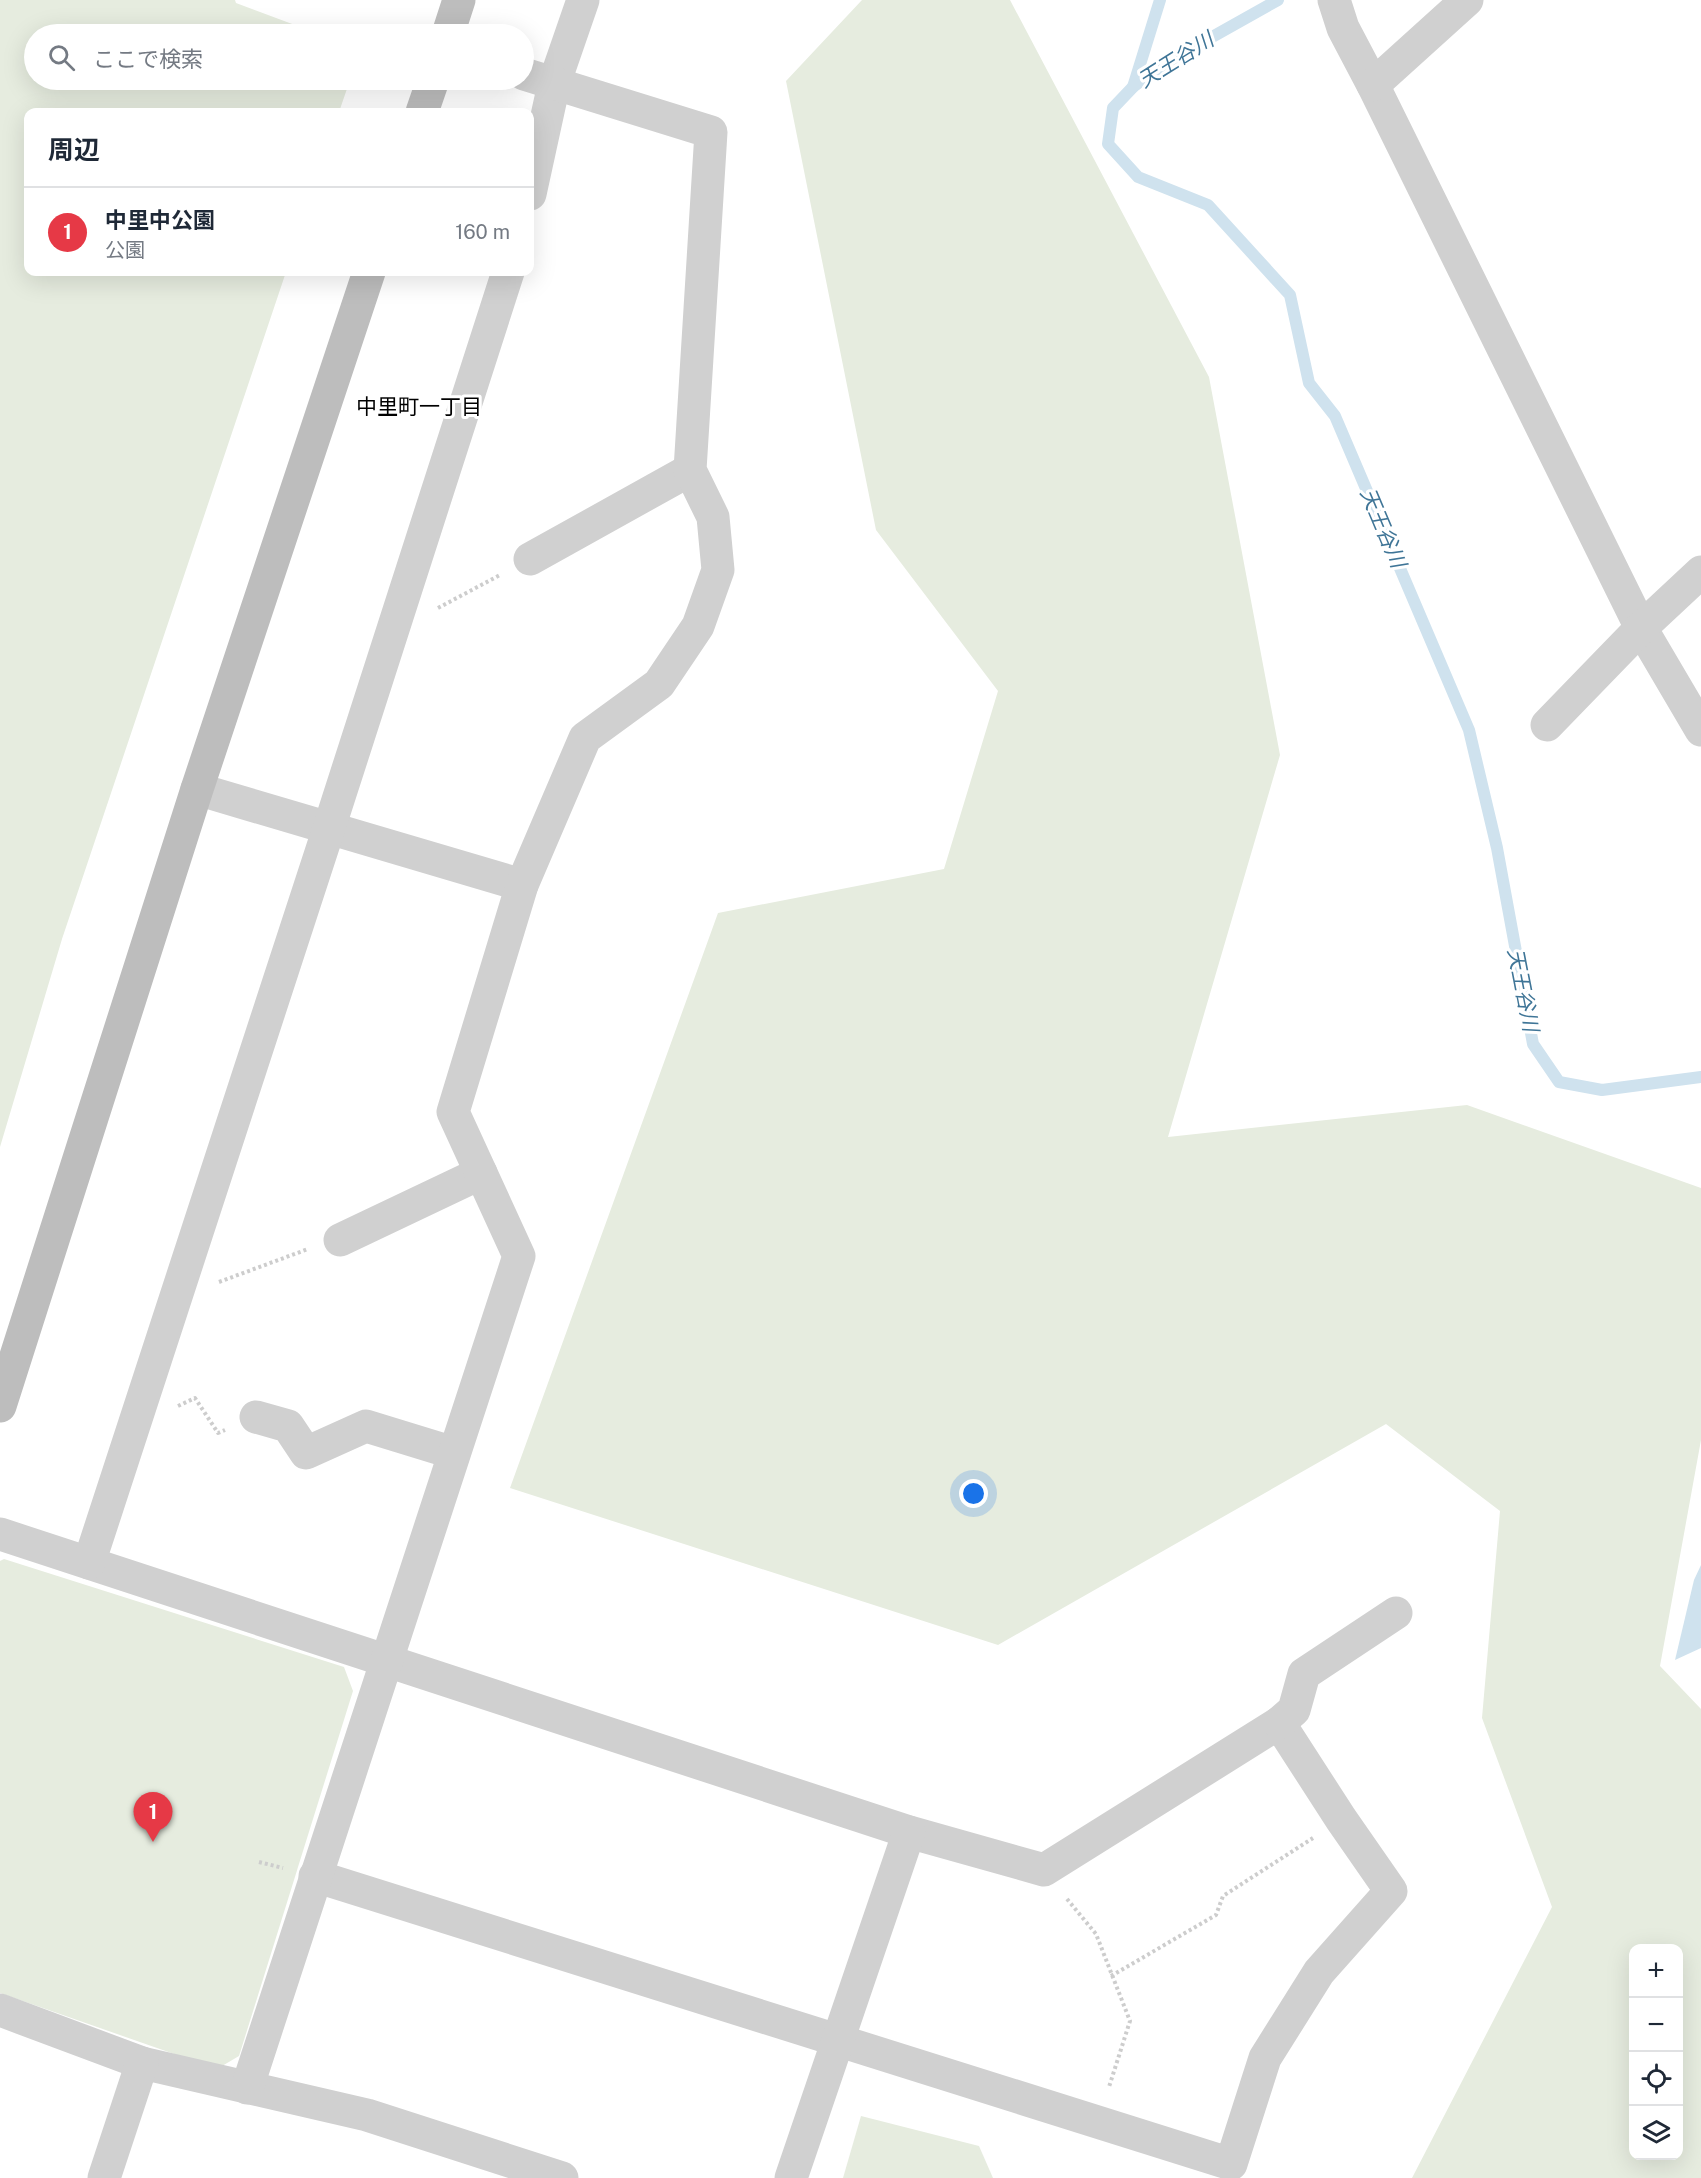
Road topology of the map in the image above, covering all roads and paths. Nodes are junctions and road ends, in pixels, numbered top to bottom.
1 (459, 0) edge
2 (582, 0) edge
3 (1467, 0) edge
4 (1338, 14) edge
5 (451, 24) edge
6 (534, 77) edge
7 (554, 84) junction
8 (1374, 86) junction
9 (430, 90) edge
10 (423, 108) edge
11 (534, 176) edge
12 (368, 276) edge
13 (507, 276) edge
14 (690, 470) junction
15 (530, 559) joint
16 (1701, 572) edge
17 (1641, 628) junction
18 (392, 632) junction
19 (1546, 725) dead end
20 (1701, 730) edge
21 (197, 789) junction
22 (329, 828) junction
23 (522, 885) junction
24 (481, 1173) junction
25 (340, 1240) joint
26 (176, 1299) junction
27 (0, 1406) edge
28 (139, 1410) junction
29 (256, 1417) joint
30 (454, 1453) junction
31 (0, 1534) edge
32 (89, 1563) junction
33 (1396, 1612) dead end
34 (386, 1660) junction
35 (1279, 1723) junction
36 (1341, 1820) junction
37 (909, 1832) junction
38 (1044, 1870) junction
39 (315, 1876) junction
40 (1111, 1976) junction
41 (0, 2010) edge
42 (838, 2040) junction
43 (142, 2063) junction
44 (247, 2088) junction
45 (1098, 2122) junction
46 (1227, 2171) edge
47 (105, 2178) edge
48 (562, 2178) edge
49 (791, 2178) edge

1 - 5 street
2 - 7 street
3 - 8 street
4 - 8 street
6 - 7 street
7 - 11 street
7 - 14 street
8 - 17 street
9 - 10 street
12 - 21 street
13 - 18 street
14 - 15 street
14 - 23 street
15 - 18 path
16 - 17 street
17 - 19 street
17 - 20 street
18 - 22 street
21 - 22 street
21 - 27 street
22 - 23 street
22 - 26 street
23 - 24 street
24 - 25 street
24 - 30 street
25 - 26 path
26 - 28 street
28 - 29 path
28 - 32 street
29 - 30 street
30 - 34 street
31 - 32 street
32 - 34 street
33 - 35 street
34 - 37 street
34 - 39 street
35 - 36 street
35 - 38 street
36 - 40 path
36 - 46 street
37 - 38 street
37 - 42 street
38 - 40 path
39 - 42 street
39 - 44 street
40 - 45 path
41 - 43 street
42 - 45 street
42 - 49 street
43 - 44 street
43 - 47 street
44 - 48 street
45 - 46 street

